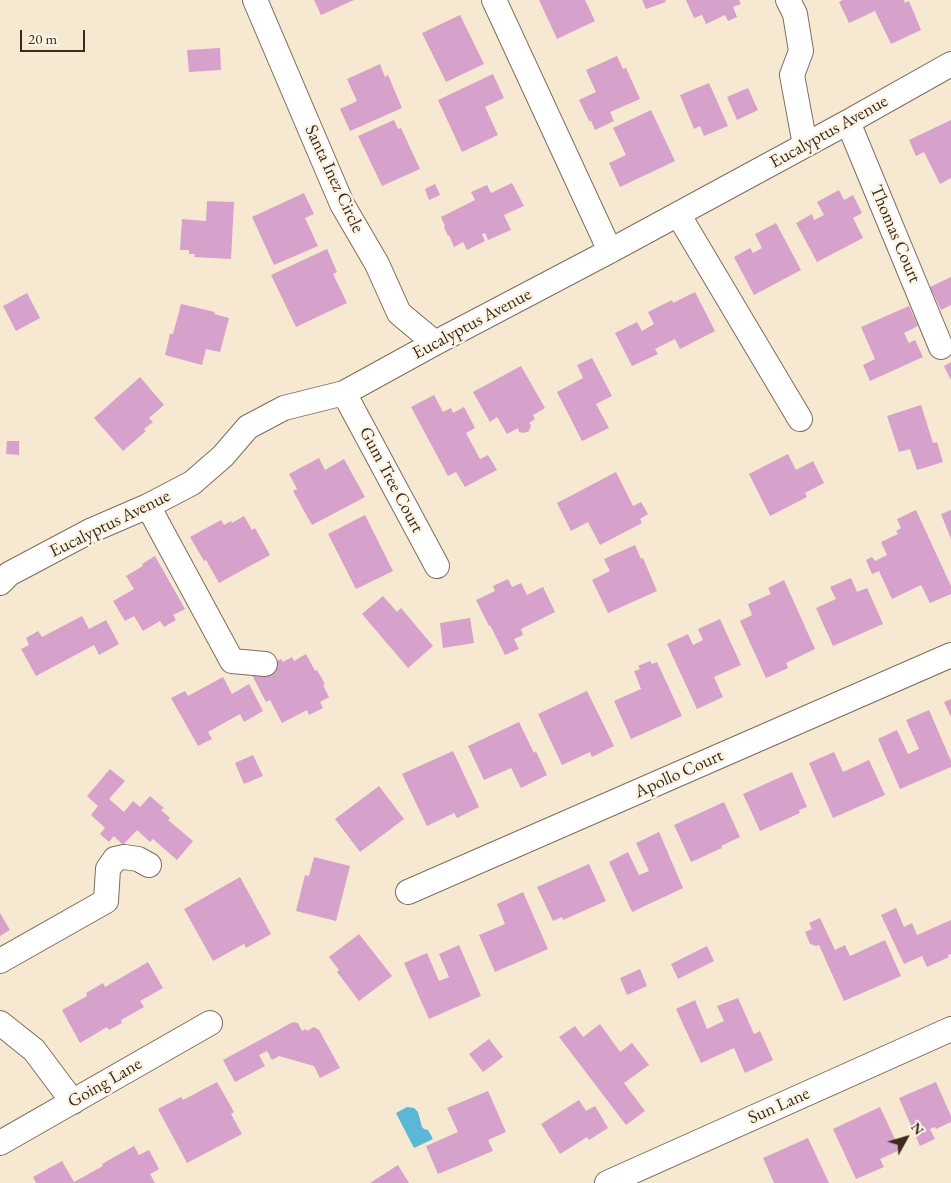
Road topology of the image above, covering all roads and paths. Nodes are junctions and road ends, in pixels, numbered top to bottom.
1 (255, 0) edge
2 (494, 0) edge
3 (788, 0) edge
4 (951, 64) edge
5 (848, 122) junction
6 (805, 145) junction
7 (678, 214) junction
8 (610, 251) junction
9 (435, 343) junction
10 (941, 347) dead end
11 (344, 393) junction
12 (800, 419) dead end
13 (148, 506) junction
14 (437, 566) dead end
15 (0, 583) edge
16 (951, 655) edge
17 (265, 664) dead end
18 (149, 865) dead end
19 (408, 892) dead end
20 (0, 960) edge
21 (0, 1023) edge
22 (210, 1023) dead end
23 (951, 1029) edge
24 (73, 1102) junction
25 (0, 1143) edge
26 (607, 1183) edge

1 - 9 street, Santa Inez Circle
2 - 8 street
3 - 6 street
4 - 5 street, Eucalyptus Avenue
5 - 6 street, Eucalyptus Avenue
5 - 10 street, Thomas Court
6 - 7 street, Eucalyptus Avenue
7 - 8 street, Eucalyptus Avenue
7 - 12 street
8 - 9 street, Eucalyptus Avenue
9 - 11 street, Eucalyptus Avenue
11 - 13 street, Eucalyptus Avenue
11 - 14 street, Gum Tree Court
13 - 15 street, Eucalyptus Avenue
13 - 17 street
16 - 19 street, Apollo Court
18 - 20 street
21 - 24 street
22 - 24 street, Going Lane
23 - 26 street, Sun Lane
24 - 25 street, Going Lane

